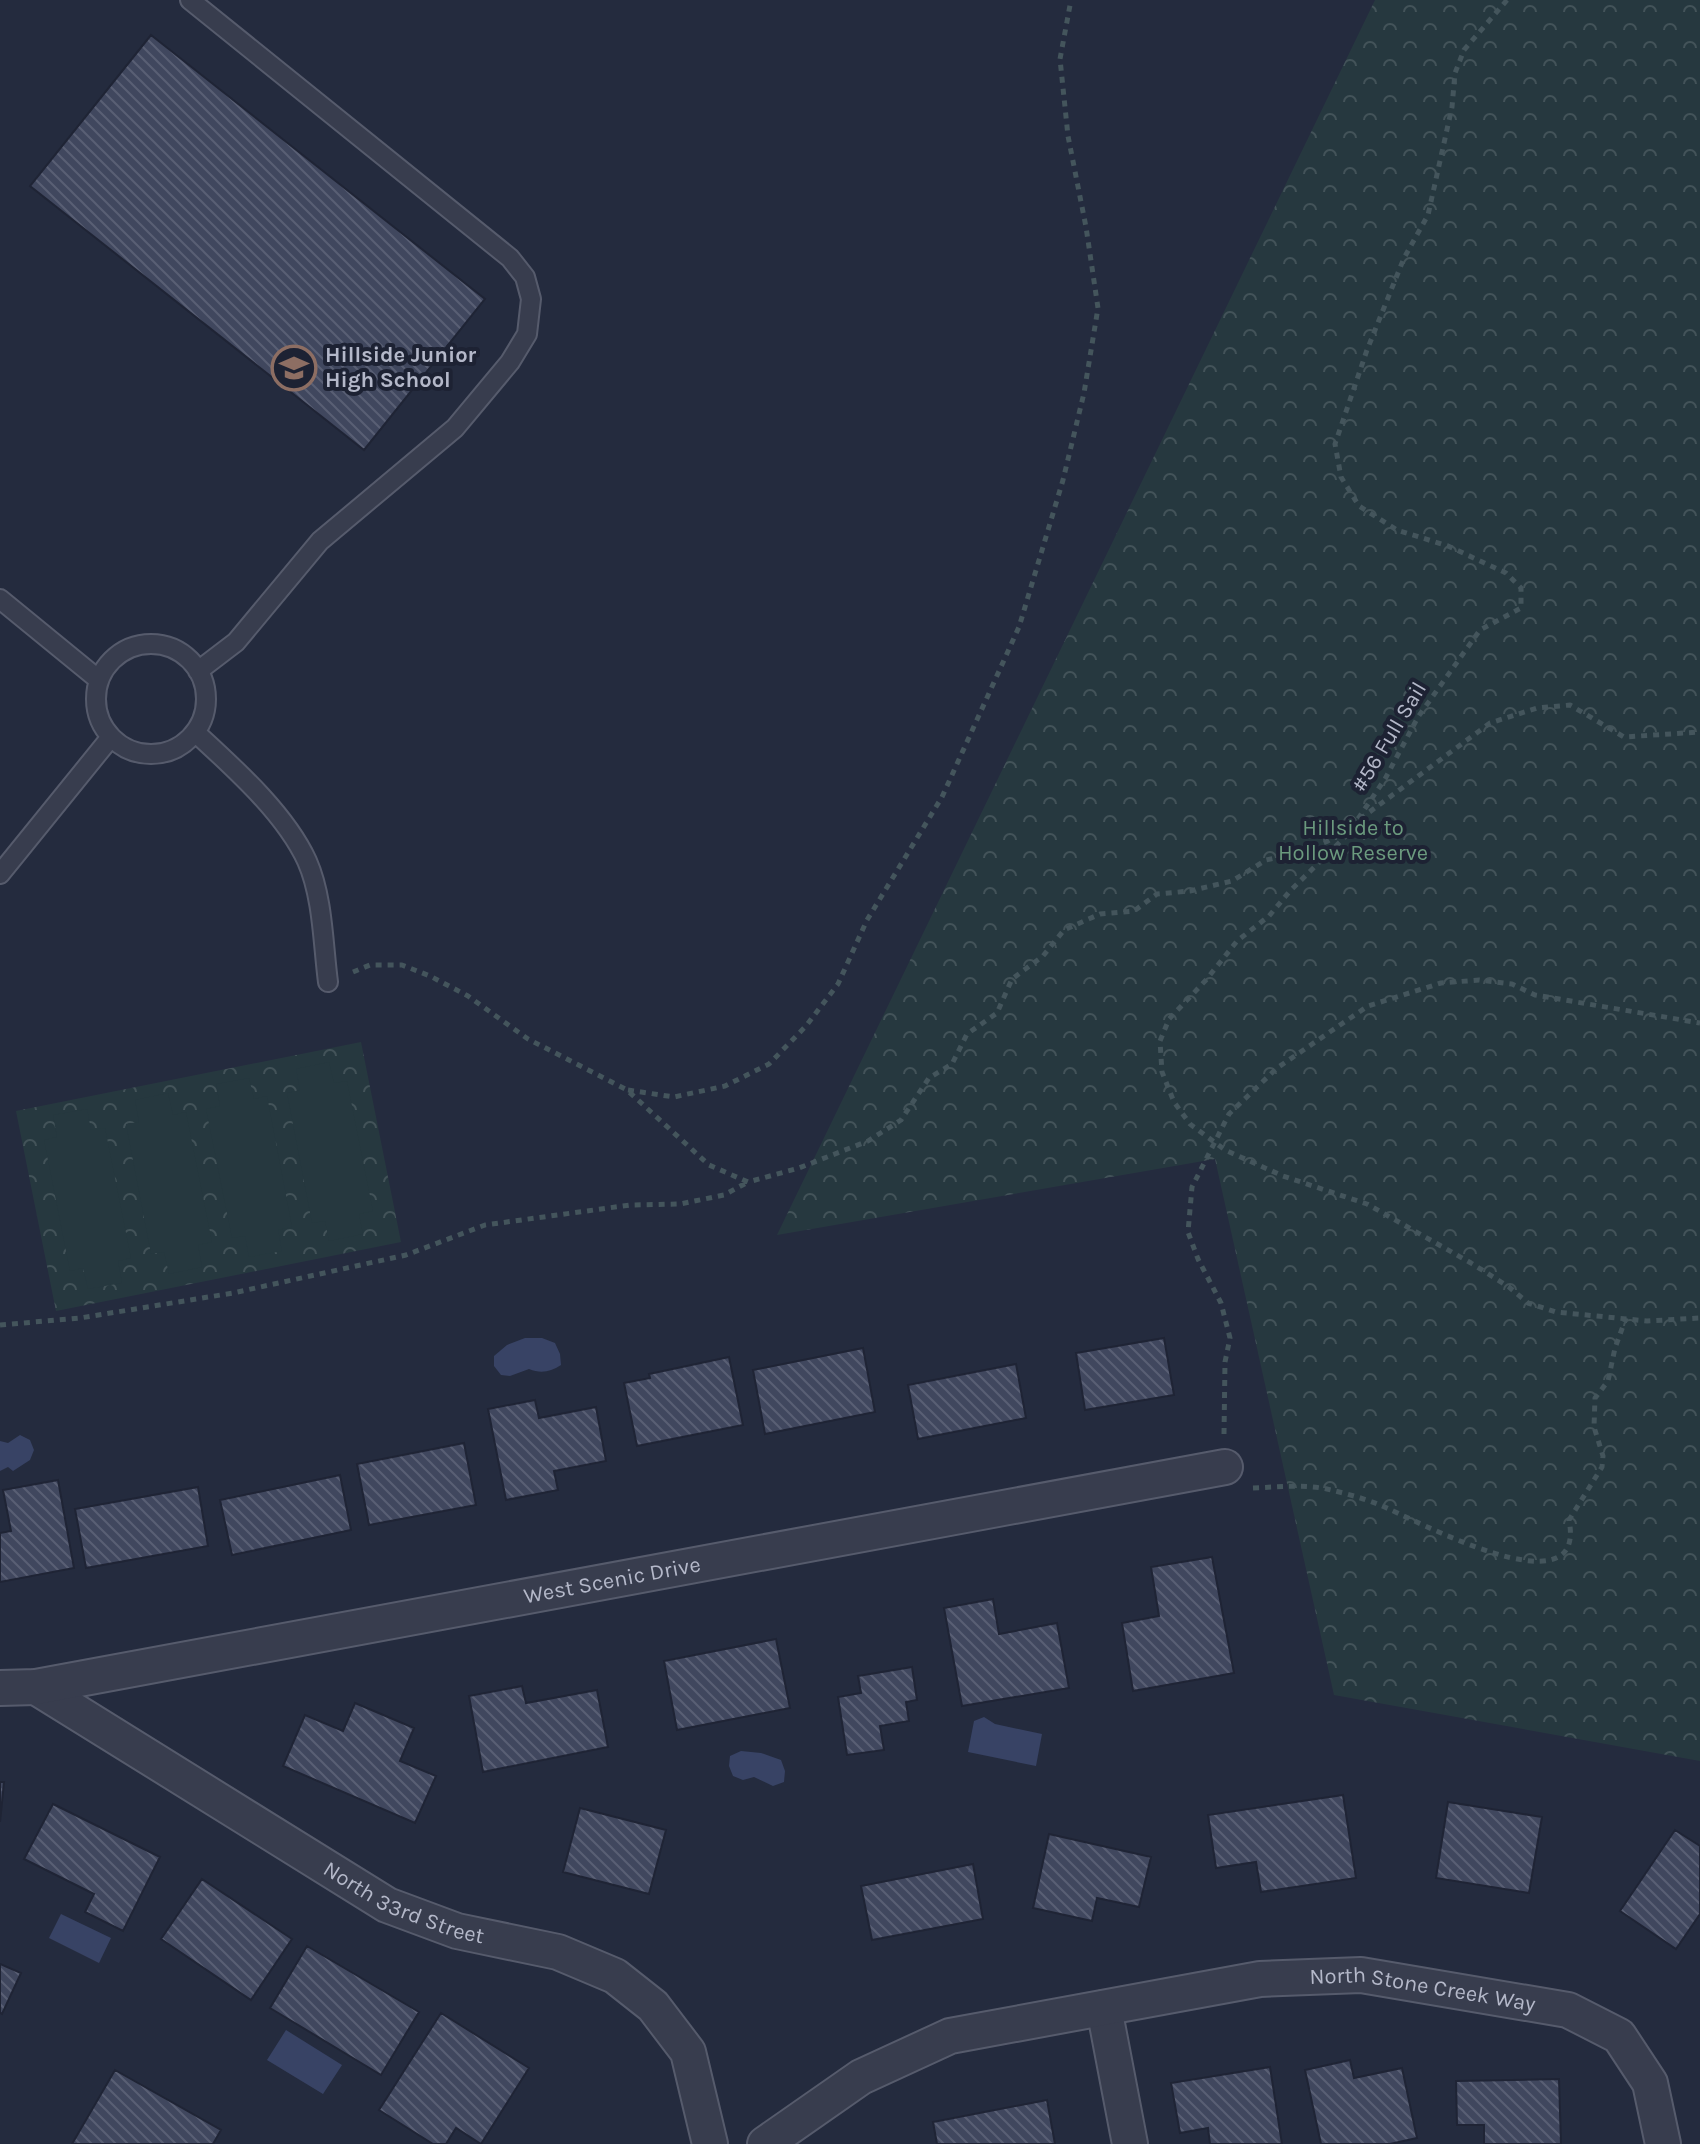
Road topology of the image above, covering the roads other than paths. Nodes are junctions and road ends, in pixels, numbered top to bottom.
1 (190, 0) edge
2 (0, 599) edge
3 (198, 671) junction
4 (99, 680) junction
5 (195, 732) junction
6 (111, 737) junction
7 (0, 874) edge
8 (328, 982) road end
9 (1221, 1457) road end
10 (36, 1687) junction
11 (0, 1688) edge
12 (1104, 2008) junction
13 (710, 2144) edge
14 (765, 2144) edge
15 (1130, 2144) edge
16 (1663, 2144) edge

1 - 3 lane
2 - 4 lane
3 - 4 lane
3 - 5 lane
4 - 6 lane
5 - 6 lane
5 - 8 lane
6 - 7 lane
9 - 10 street, West Scenic Drive
10 - 11 street, West Scenic Drive
10 - 13 street, North 33rd Street
12 - 14 street, North Stone Creek Way
12 - 15 street
12 - 16 street, North Stone Creek Way

